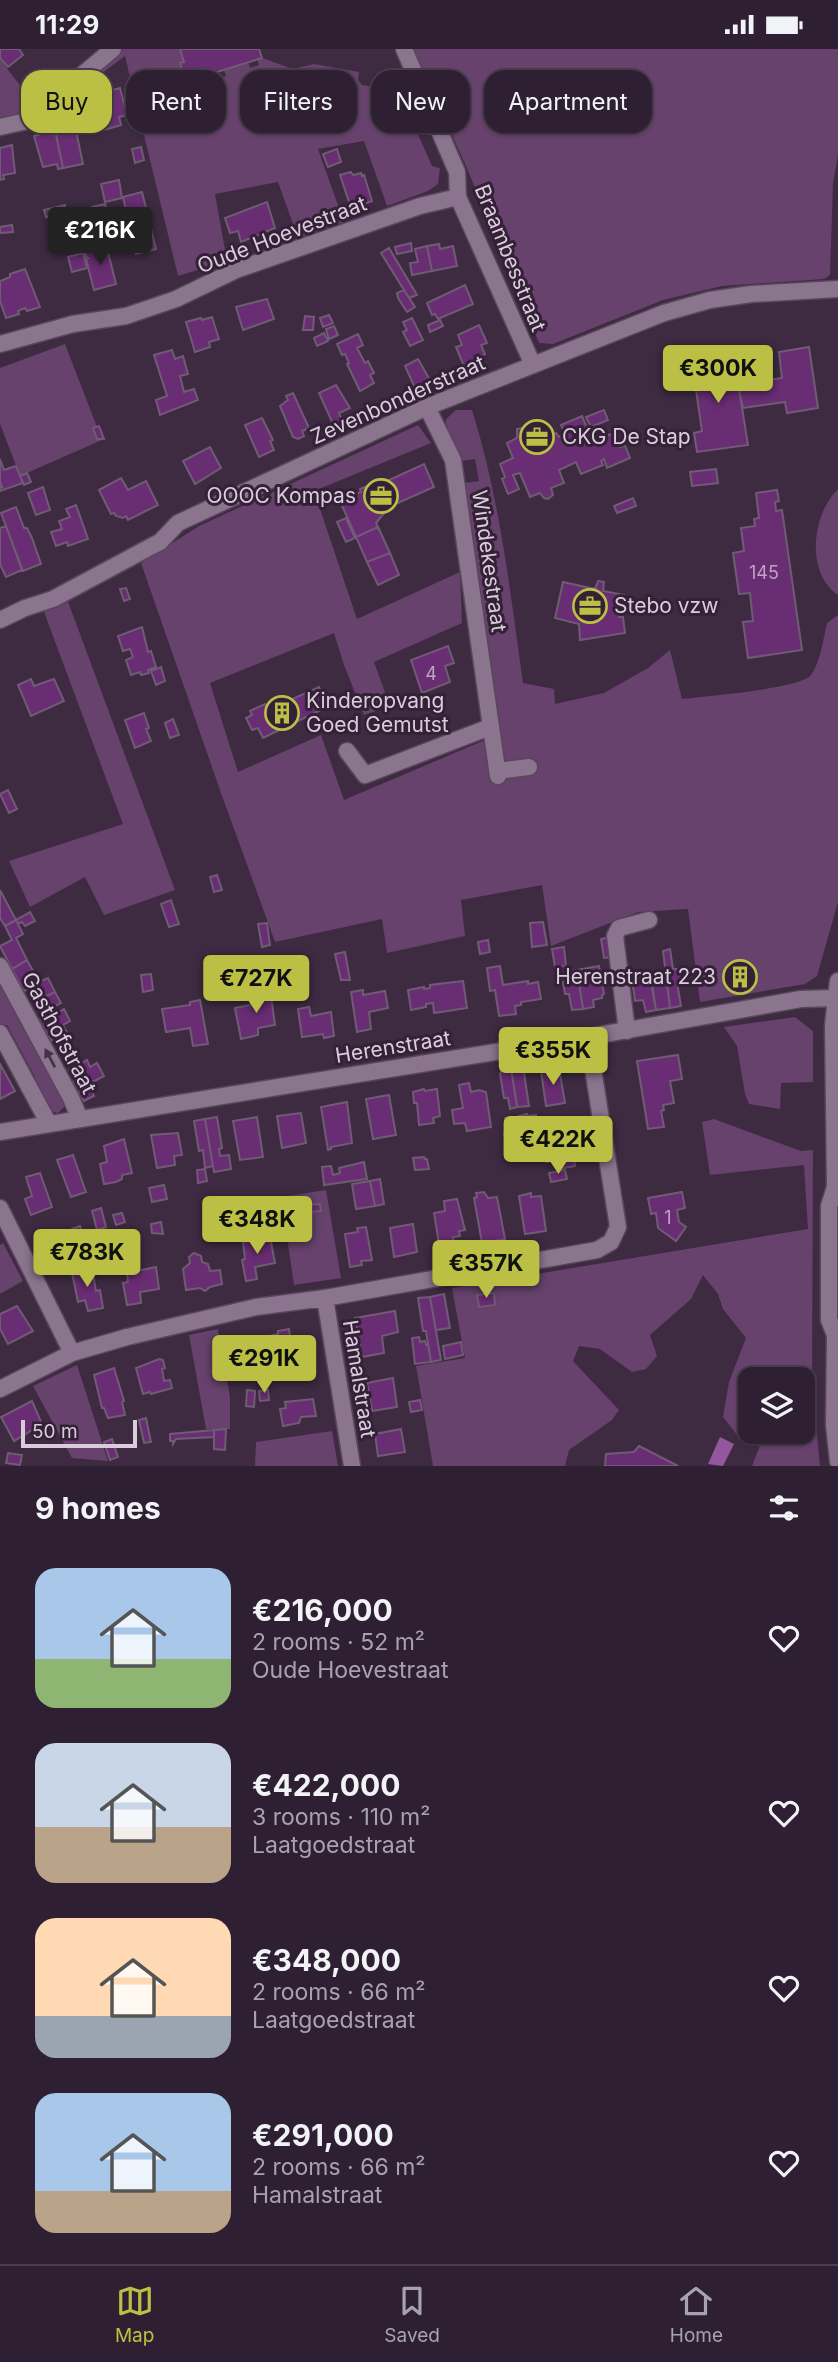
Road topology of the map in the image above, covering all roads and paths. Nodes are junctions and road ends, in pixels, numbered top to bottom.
1 (113, 49) edge
2 (404, 49) edge
3 (0, 127) edge
4 (458, 197) junction
5 (838, 289) edge
6 (0, 344) edge
7 (533, 365) junction
8 (427, 407) junction
9 (0, 621) edge
10 (491, 726) junction
11 (347, 751) dead end
12 (529, 767) dead end
13 (649, 920) dead end
14 (0, 966) edge
15 (838, 981) edge
16 (835, 999) junction
17 (627, 1031) junction
18 (0, 1033) edge
19 (588, 1037) junction
20 (80, 1119) junction
21 (48, 1124) junction
22 (0, 1132) edge
23 (837, 1193) edge
24 (0, 1208) edge
25 (834, 1267) edge
26 (834, 1285) edge
27 (325, 1298) junction
28 (837, 1330) edge
29 (72, 1353) junction
30 (0, 1389) edge
31 (838, 1461) edge
32 (352, 1466) edge

1 - 3 street
2 - 4 street, Braambesstraat
4 - 6 street, Oude Hoevestraat
4 - 7 street, Braambesstraat
5 - 7 street, Zevenbonderstraat
7 - 8 street, Zevenbonderstraat
8 - 9 street, Zevenbonderstraat
8 - 10 street, Windekestraat
10 - 11 street
10 - 12 street, Windekestraat
13 - 17 street
20 -> 14 street, Gasthofstraat
15 - 16 street
16 - 17 street, Herenstraat
16 - 23 street
17 - 19 street, Herenstraat
18 - 21 street
19 - 20 street, Herenstraat
19 - 27 street
20 - 21 street, Herenstraat
21 - 22 street, Herenstraat
23 - 25 street
24 - 29 street
25 - 26 street
26 - 28 street
27 - 29 street
27 - 32 street, Hamalstraat
28 - 31 street
29 - 30 street

